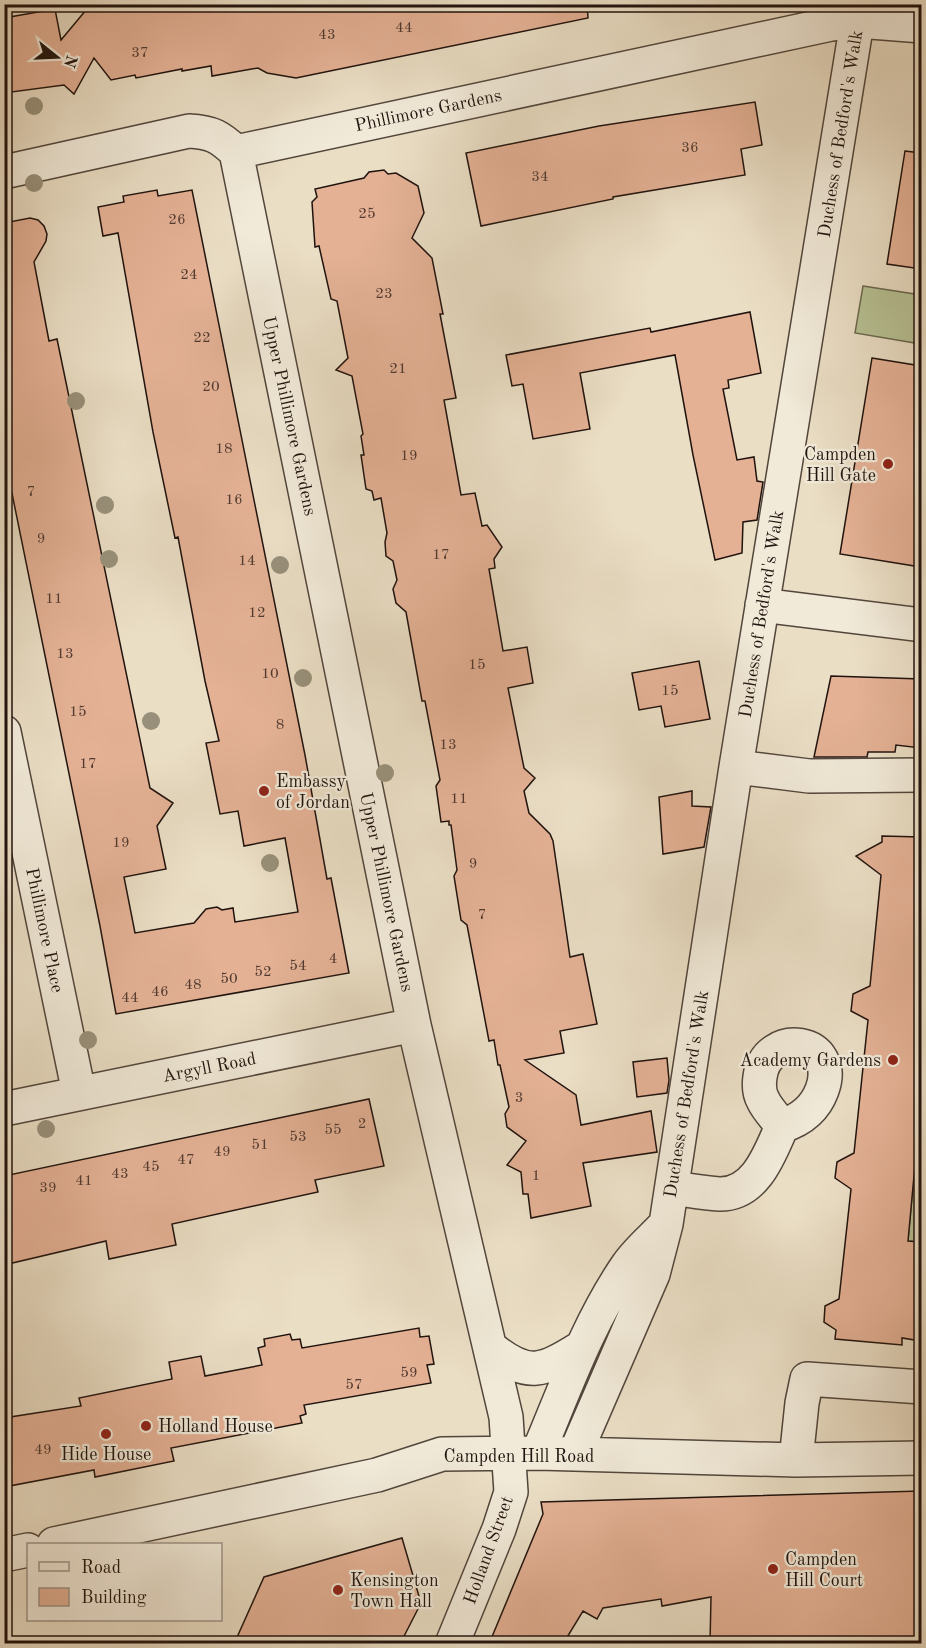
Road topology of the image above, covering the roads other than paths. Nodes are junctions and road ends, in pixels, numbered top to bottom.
1 (864, 10) edge
2 (921, 26) edge
3 (236, 153) junction
4 (4, 172) edge
5 (762, 605) junction
6 (921, 625) edge
7 (4, 732) edge
8 (736, 767) junction
9 (921, 775) edge
10 (414, 1025) junction
11 (79, 1093) junction
12 (4, 1109) edge
13 (782, 1126) dead end
14 (672, 1188) junction
15 (666, 1224) junction
16 (582, 1347) junction
17 (491, 1348) junction
18 (921, 1387) edge
19 (524, 1453) junction
20 (575, 1454) junction
21 (921, 1458) edge
22 (796, 1460) junction
23 (63, 1543) edge
24 (27, 1550) edge
25 (4, 1555) edge
26 (452, 1644) edge

1 - 2 street, Phillimore Gardens
1 - 3 street, Phillimore Gardens
1 - 5 street, Duchess of Bedford's Walk
3 - 4 street
3 - 10 street, Upper Phillimore Gardens
5 - 6 street
5 - 8 street, Duchess of Bedford's Walk
7 - 11 street, Phillimore Place
8 - 9 street
8 - 14 street, Duchess of Bedford's Walk
10 - 11 street, Argyll Road
10 - 17 street, Upper Phillimore Gardens
11 - 12 street, Argyll Road
13 - 14 street
14 - 15 street, Duchess of Bedford's Walk
15 - 16 street, Duchess of Bedford's Walk
15 - 20 street, Duchess of Bedford's Walk
16 - 17 street
16 - 19 street, Duchess of Bedford's Walk
17 - 19 street, Upper Phillimore Gardens
18 - 22 street
19 - 20 street, Campden Hill Road
19 - 23 street, Campden Hill Road
19 - 26 street, Holland Street
20 - 22 street, Campden Hill Road
21 - 22 street, Campden Hill Road
24 - 25 street

